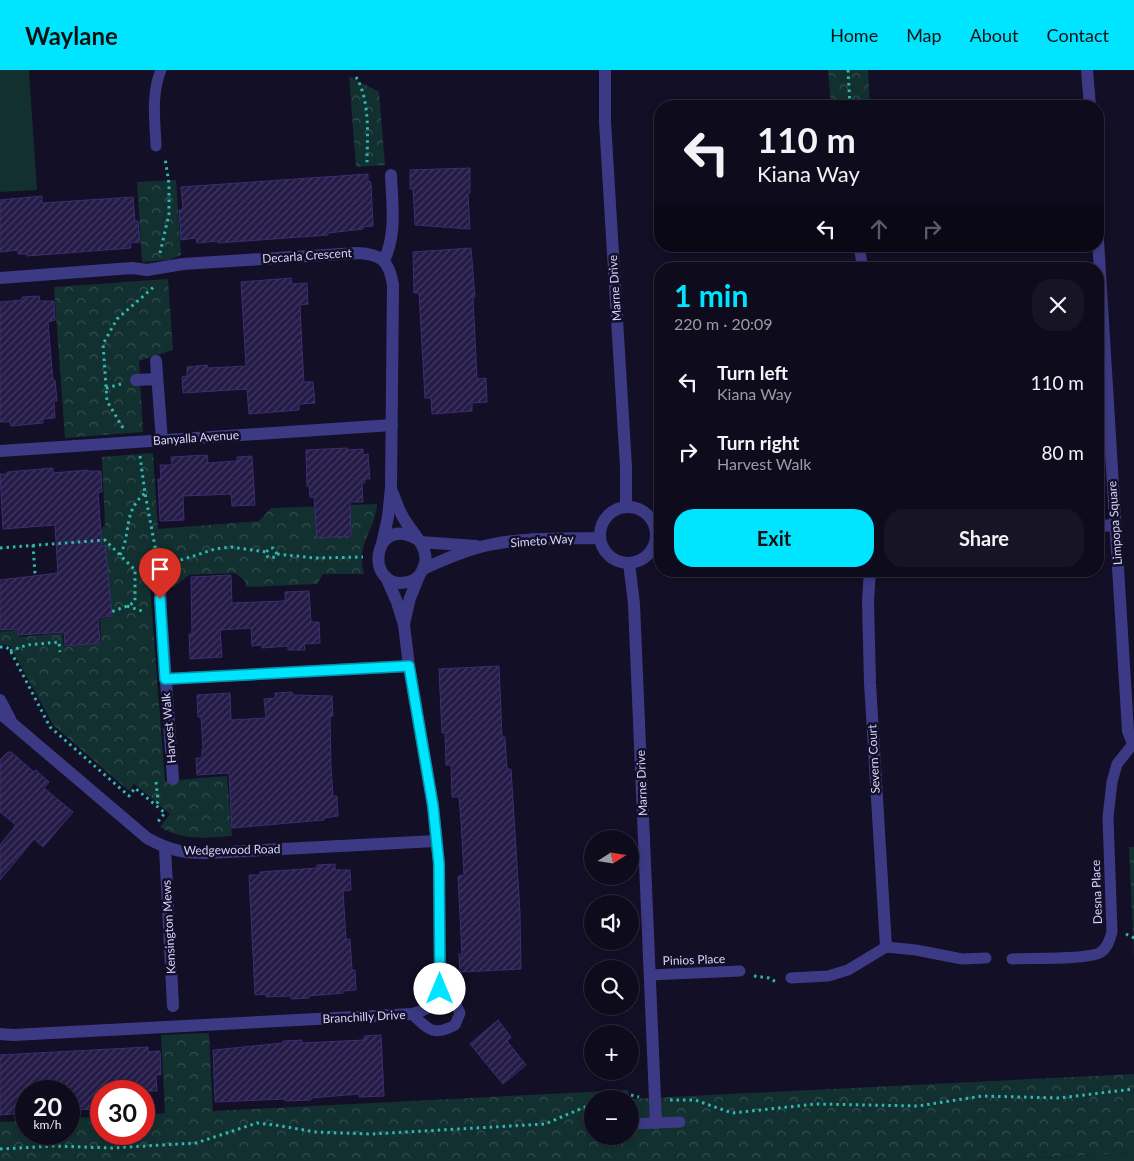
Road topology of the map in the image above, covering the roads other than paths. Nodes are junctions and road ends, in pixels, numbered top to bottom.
1 (161, 70) edge
2 (605, 70) edge
3 (1087, 70) edge
4 (1090, 100) edge
5 (156, 146) road end
6 (391, 175) dead end
7 (384, 260) junction
8 (0, 278) edge
9 (1104, 356) edge
10 (156, 362) dead end
11 (157, 379) junction
12 (136, 380) dead end
13 (392, 425) junction
14 (162, 441) junction
15 (0, 451) edge
16 (390, 487) junction
17 (626, 506) junction
18 (654, 524) edge
19 (1104, 525) edge
20 (1115, 526) junction
21 (600, 538) junction
22 (419, 541) junction
23 (382, 544) junction
24 (484, 546) junction
25 (654, 546) edge
26 (629, 563) junction
27 (421, 573) junction
28 (386, 577) junction
29 (870, 577) edge
30 (160, 587) dead end
31 (404, 625) junction
32 (409, 666) junction
33 (165, 679) junction
34 (0, 700) edge
35 (0, 713) edge
36 (12, 723) junction
37 (1133, 745) edge
38 (173, 779) dead end
39 (436, 841) junction
40 (165, 848) junction
41 (886, 947) junction
42 (986, 958) dead end
43 (1012, 959) dead end
44 (740, 971) road end
45 (650, 975) junction
46 (791, 978) road end
47 (440, 989) junction
48 (173, 1006) dead end
49 (412, 1014) junction
50 (0, 1034) edge
51 (680, 1122) dead end
52 (656, 1123) junction
53 (639, 1124) edge

1 - 5 lane
2 - 17 street, Marne Drive
3 - 4 street
6 - 7 street
7 - 8 street, Decarla Crescent
7 - 13 street
9 - 20 street, Limpopa Square
10 - 11 street
11 - 12 street
11 - 14 street
13 - 14 street, Banyalla Avenue
13 - 16 street
14 - 15 street, Banyalla Avenue
16 - 22 street
16 - 23 street
17 - 18 street
17 - 21 street
19 - 20 street
20 - 37 street, Limpopa Square
21 - 24 street, Simeto Way
21 - 26 street
22 - 23 street
22 - 24 street, Simeto Way
22 - 27 street
23 - 28 street
24 - 27 street, Simeto Way
25 - 26 street
26 - 45 street, Marne Drive
27 - 28 street
27 - 31 street
28 - 31 street
29 - 41 street, Severn Court
30 - 33 street, Harvest Walk
31 - 32 street
32 - 33 street
32 - 39 street
33 - 38 street, Harvest Walk
34 - 36 street, Wedgewood Road
35 - 36 street, Wedgewood Road
36 - 40 street, Wedgewood Road
37 - 43 lane, Desna Place
39 - 40 street, Wedgewood Road
39 - 47 street
40 - 48 street, Kensington Mews
41 - 42 lane
41 - 46 lane
44 - 45 lane, Pinios Place
45 - 52 street, Marne Drive
47 - 49 street, Branchilly Drive
47 - 49 lane
49 - 50 street, Branchilly Drive
51 - 52 lane
52 - 53 lane

